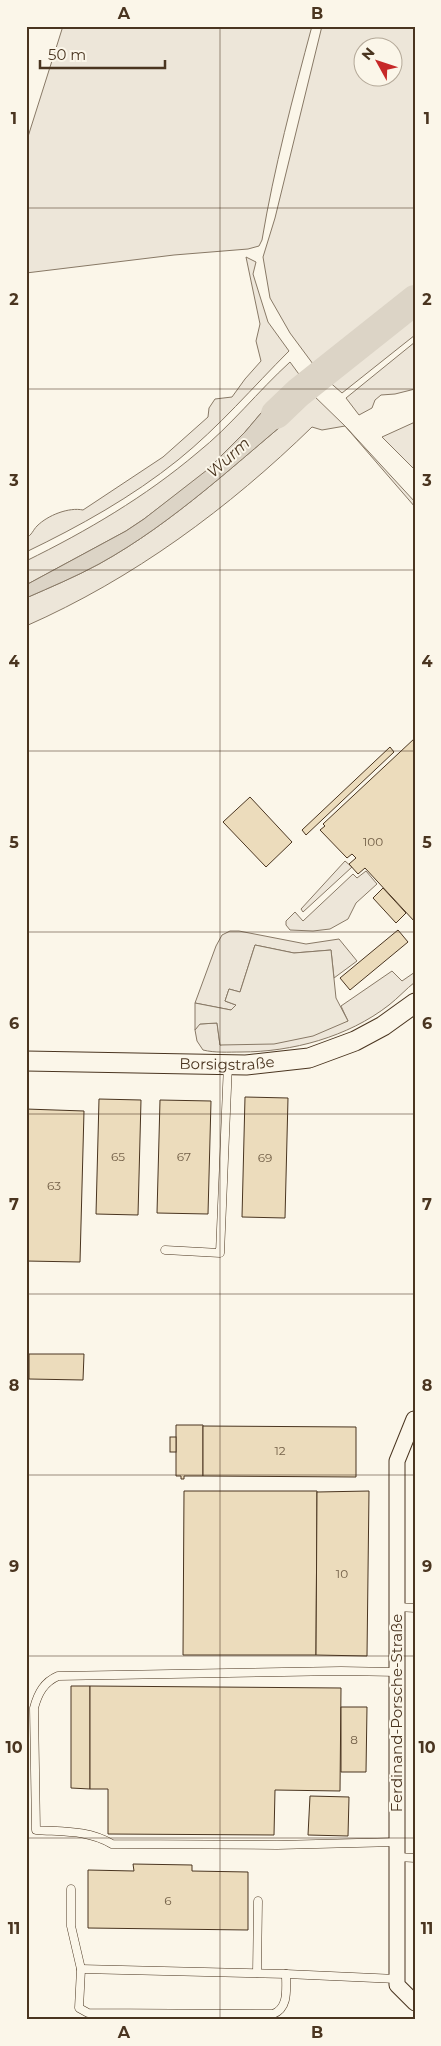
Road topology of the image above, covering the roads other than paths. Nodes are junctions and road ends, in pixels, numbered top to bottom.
1 (415, 1003) edge
2 (26, 1061) edge
3 (228, 1064) junction
4 (165, 1250) dead end
5 (414, 1419) edge
6 (396, 1608) junction
7 (415, 1608) edge
8 (397, 1672) junction
9 (397, 1850) junction
10 (415, 1858) edge
11 (71, 1890) dead end
12 (258, 1901) dead end
13 (80, 1969) junction
14 (257, 1973) junction
15 (286, 1974) junction
16 (397, 1979) junction
17 (415, 2003) edge

1 - 3 street, Borsigstraße
2 - 3 street, Borsigstraße
3 - 4 lane
5 - 6 street, Ferdinand-Porsche-Straße
6 - 7 lane
6 - 8 street, Ferdinand-Porsche-Straße
8 - 9 street, Ferdinand-Porsche-Straße
8 - 9 lane
9 - 10 lane
9 - 16 street, Ferdinand-Porsche-Straße
11 - 13 lane
12 - 14 lane
13 - 14 lane
13 - 15 lane
14 - 15 lane
15 - 16 lane
16 - 17 street

